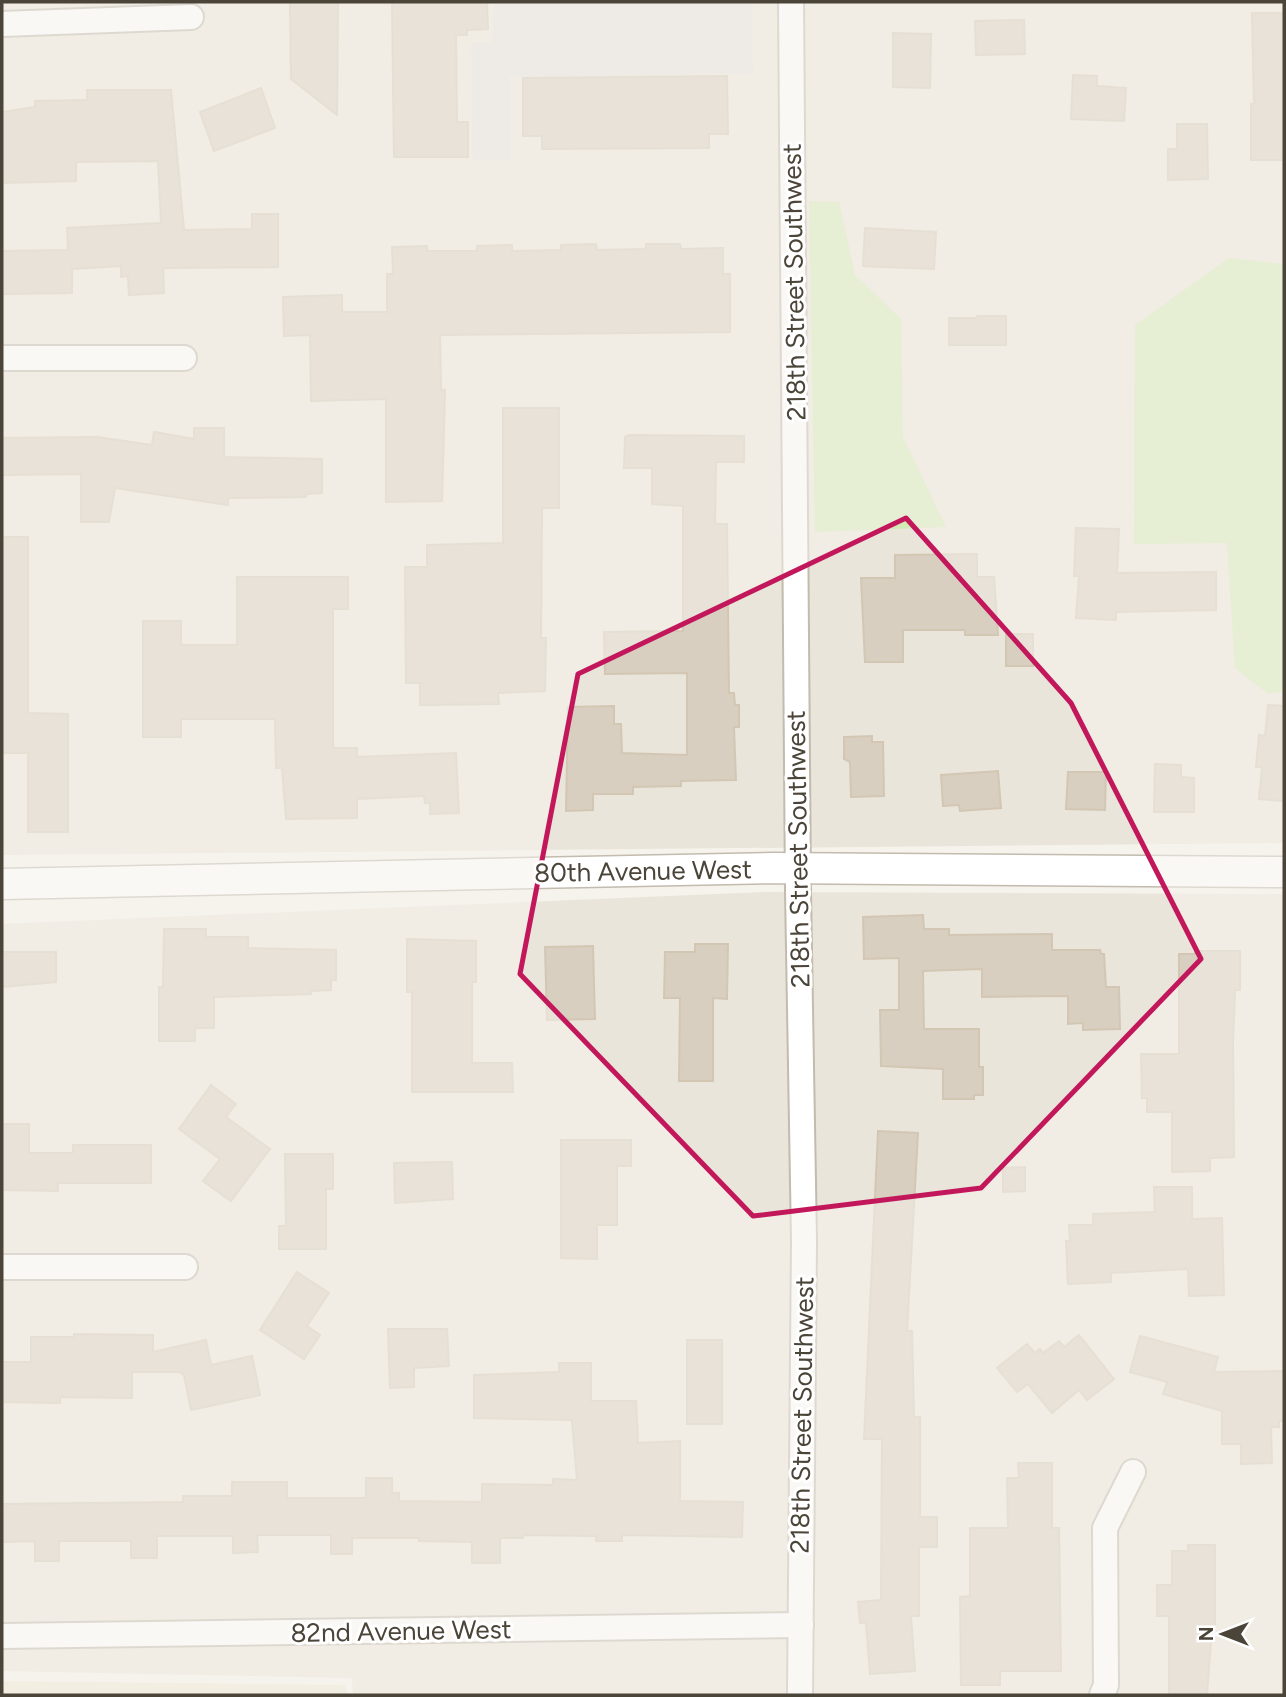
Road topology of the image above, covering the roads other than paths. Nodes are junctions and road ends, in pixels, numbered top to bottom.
1 (791, 2) edge
2 (191, 17) dead end
3 (2, 24) edge
4 (2, 358) edge
5 (184, 358) dead end
6 (798, 869) junction
7 (1284, 872) edge
8 (2, 884) edge
9 (2, 1267) edge
10 (185, 1267) dead end
11 (1133, 1472) dead end
12 (801, 1625) junction
13 (2, 1636) edge
14 (800, 1695) edge
15 (1102, 1695) edge

1 - 6 street, 218th Street Southwest
2 - 3 street
4 - 5 street
6 - 7 street, 80th Avenue West
6 - 8 street, 80th Avenue West
6 - 12 street, 218th Street Southwest
9 - 10 street
11 - 15 street
12 - 13 street, 82nd Avenue West
12 - 14 street, 218th Street Southwest

